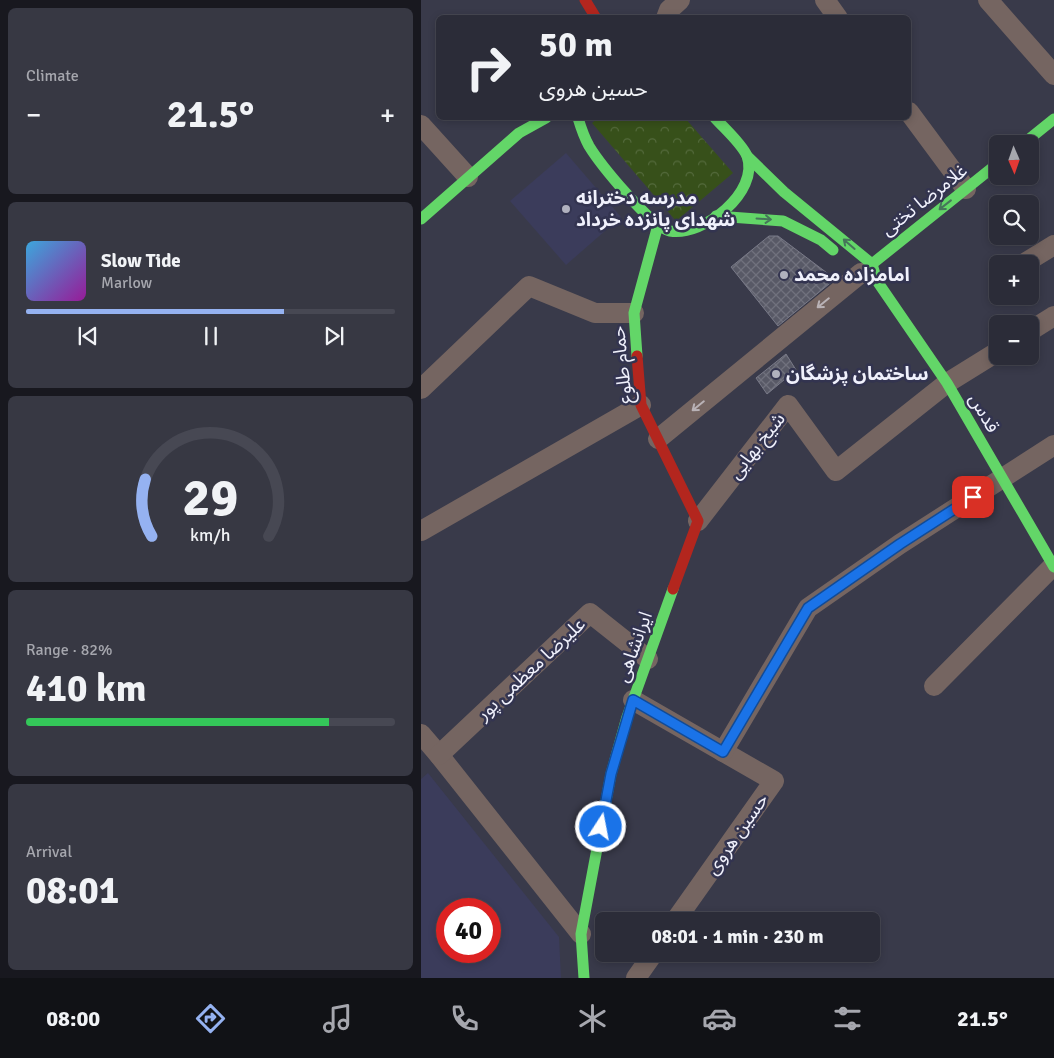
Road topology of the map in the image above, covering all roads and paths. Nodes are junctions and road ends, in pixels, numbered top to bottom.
1 (585, 0) edge
2 (680, 0) edge
3 (825, 0) edge
4 (988, 0) edge
5 (594, 15) edge
6 (667, 15) edge
7 (836, 15) edge
8 (1054, 75) edge
9 (911, 115) edge
10 (1054, 119) edge
11 (542, 120) edge
12 (578, 120) edge
13 (717, 120) edge
14 (421, 125) edge
15 (1034, 135) edge
16 (747, 156) junction
17 (989, 170) edge
18 (468, 177) junction
19 (966, 189) junction
20 (716, 216) junction
21 (421, 219) edge
22 (658, 225) junction
23 (1054, 245) edge
24 (1038, 255) edge
25 (841, 256) dead end
26 (866, 271) junction
27 (634, 313) junction
28 (1054, 316) edge
29 (1039, 325) edge
30 (989, 357) edge
31 (947, 383) junction
32 (421, 389) edge
33 (641, 405) junction
34 (658, 439) junction
35 (1054, 445) edge
36 (1002, 478) junction
37 (698, 521) junction
38 (421, 531) edge
39 (1053, 566) edge
40 (648, 660) junction
41 (935, 686) dead end
42 (633, 700) junction
43 (421, 734) edge
44 (723, 752) junction
45 (439, 754) junction
46 (681, 912) edge
47 (581, 934) junction
48 (647, 962) edge
49 (584, 978) edge
50 (636, 978) edge

1 - 5 main road
2 - 6 street
3 - 7 street
4 - 8 street
9 - 19 street
10 - 15 main road
11 - 18 main road
12 - 22 main road
13 - 16 main road, قدس
14 - 18 street
16 - 20 main road
26 -> 16 main road, قدس
17 - 19 main road, غلامرضا تختی
18 - 21 main road
19 -> 26 main road, غلامرضا تختی
20 - 22 main road
20 -> 25 main road
22 - 27 main road, حمام طلوع
23 - 24 street
26 - 31 main road, قدس
26 -> 34 street
27 - 32 street
27 - 33 main road, حمام طلوع
28 - 29 street
30 - 31 street
31 - 36 main road, قدس
31 - 37 street, شیخ بهایی
33 - 34 main road, حمام طلوع
33 - 38 street
34 - 37 main road, حمام طلوع
35 - 36 street
36 - 39 main road, قدس
36 - 44 street
37 - 40 main road, ایرانشاهی
39 - 41 street
40 - 42 main road, ایرانشاهی
40 - 45 street, علیرضا معظمی پور
42 - 44 street, حسین هروی
42 - 47 main road, ایرانشاهی
43 - 45 street
44 - 46 street, حسین هروی
45 - 47 street
47 - 49 main road, ایرانشاهی
48 - 50 street

